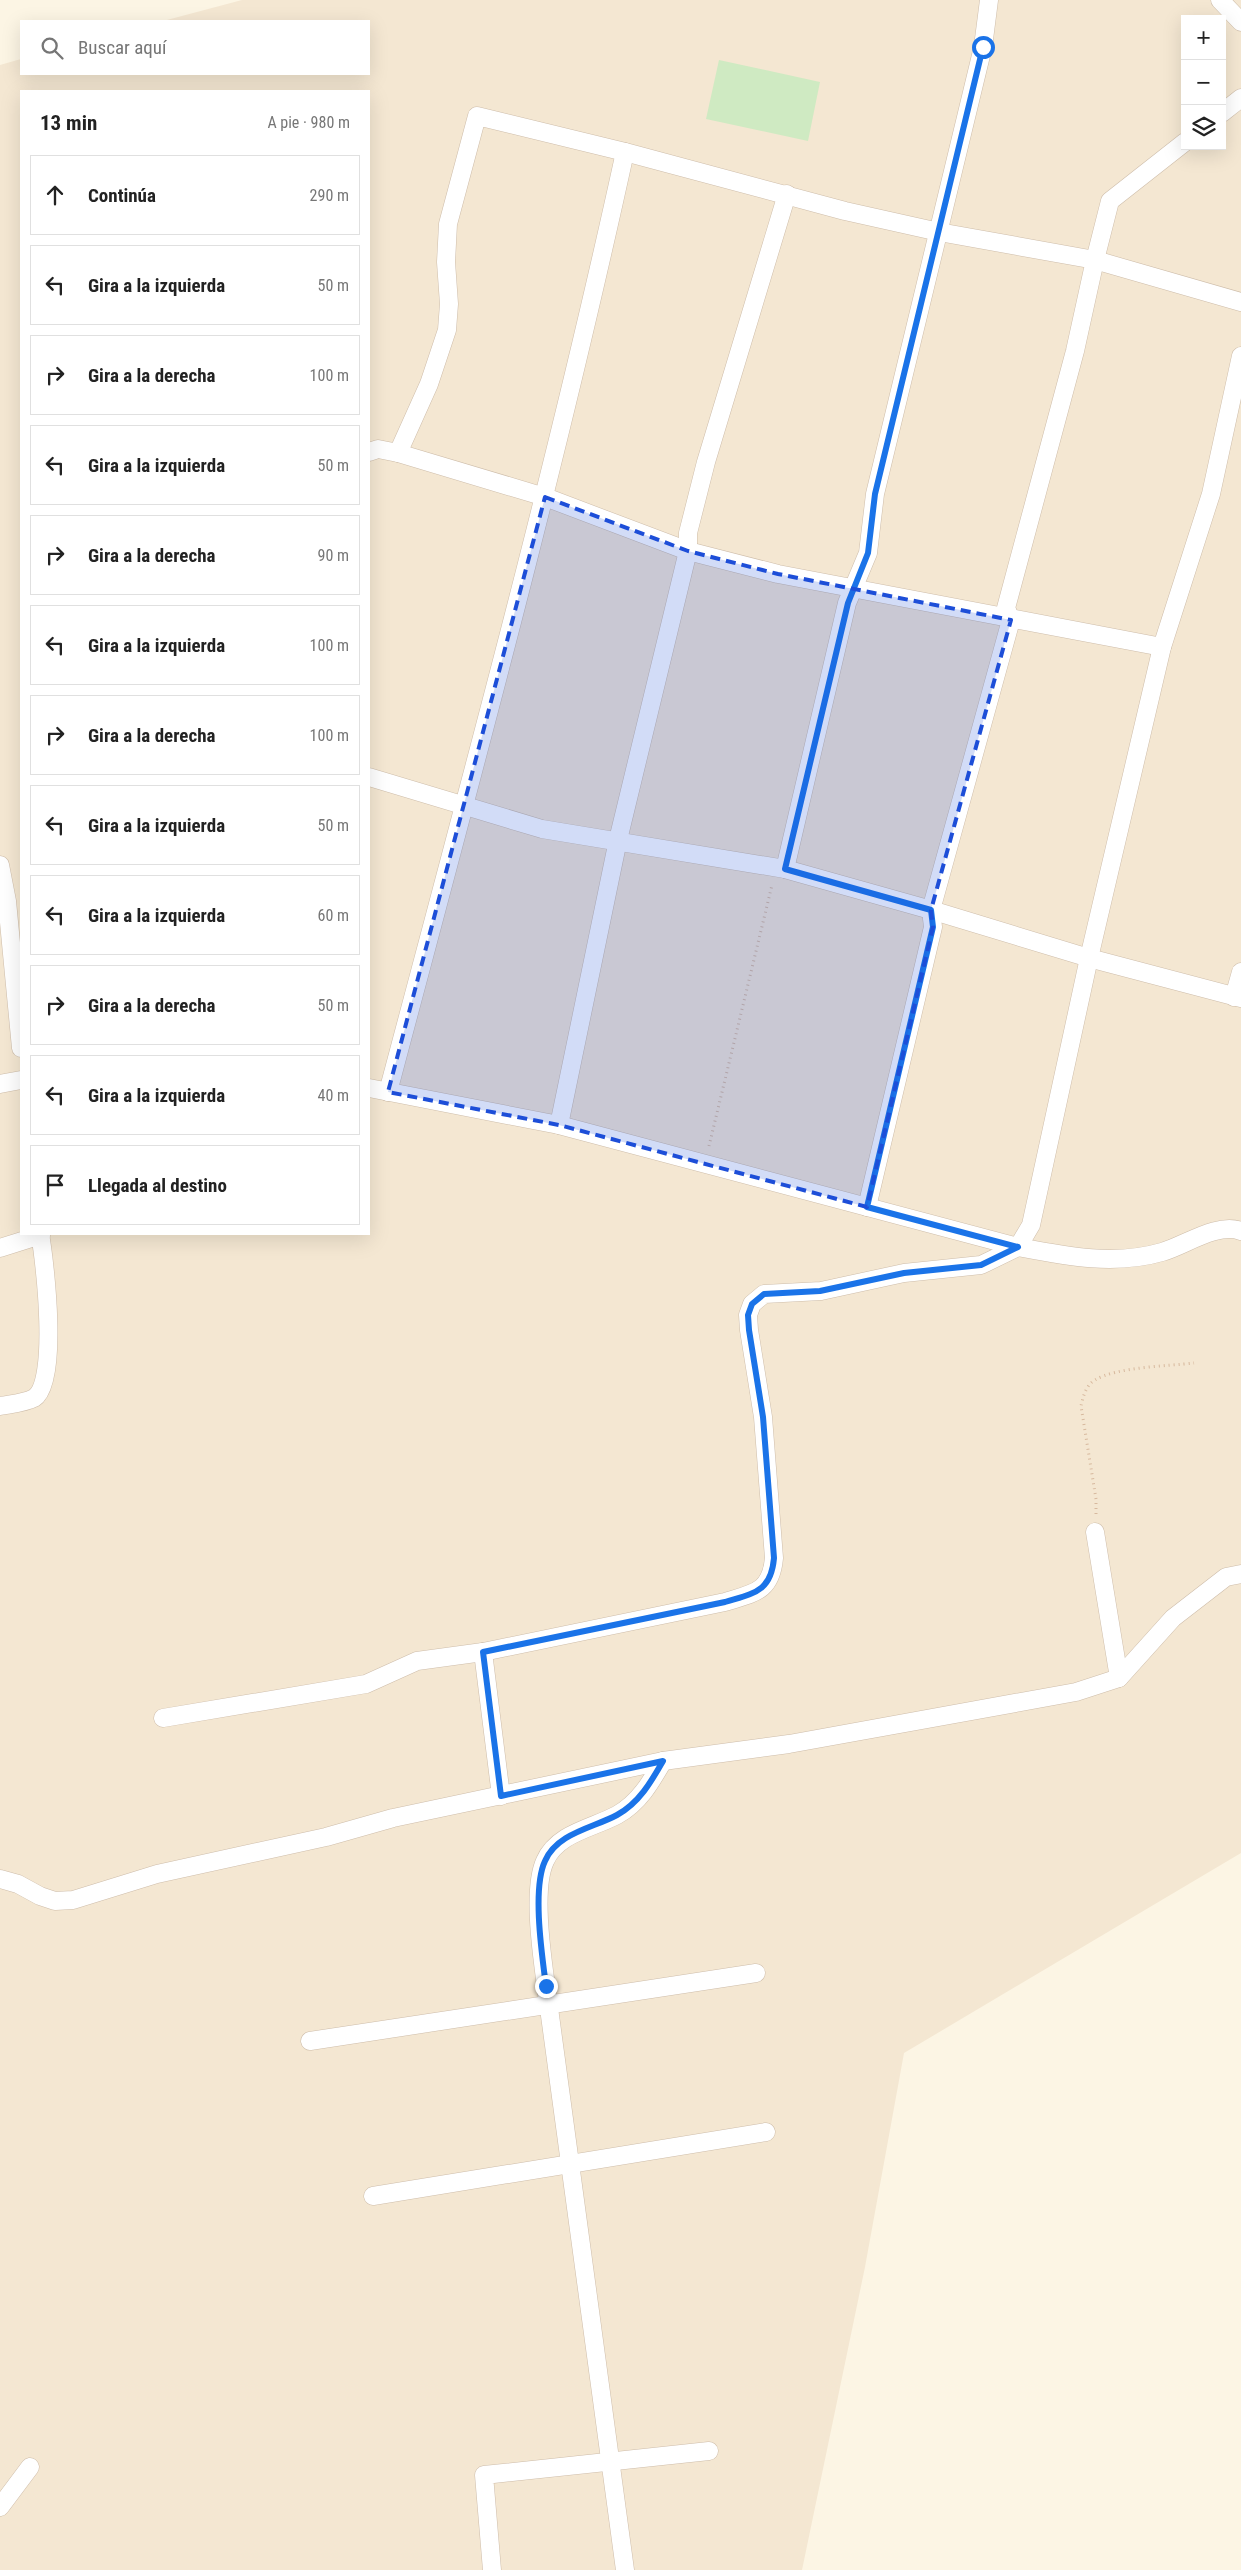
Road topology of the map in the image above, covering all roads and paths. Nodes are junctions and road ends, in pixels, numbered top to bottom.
1 (988, 0) edge
2 (1220, 0) edge
3 (1241, 22) edge
4 (1241, 98) edge
5 (1226, 110) edge
6 (1181, 145) edge
7 (625, 152) junction
8 (787, 194) junction
9 (939, 232) junction
10 (1095, 260) junction
11 (1241, 302) edge
12 (1241, 356) edge
13 (370, 452) edge
14 (398, 453) junction
15 (545, 497) junction
16 (688, 551) junction
17 (853, 586) junction
18 (1011, 620) junction
19 (1162, 647) junction
20 (370, 777) edge
21 (465, 804) junction
22 (618, 840) junction
23 (0, 865) edge
24 (780, 868) junction
25 (931, 910) junction
26 (1089, 958) junction
27 (1241, 972) edge
28 (1238, 997) edge
29 (20, 1038) edge
30 (20, 1080) edge
31 (0, 1084) edge
32 (370, 1088) edge
33 (388, 1092) junction
34 (559, 1125) junction
35 (704, 1164) junction
36 (867, 1207) junction
37 (1241, 1231) edge
38 (37, 1235) edge
39 (40, 1235) edge
40 (1018, 1247) junction
41 (0, 1248) edge
42 (1194, 1363) dead end
43 (0, 1406) edge
44 (1095, 1532) joint
45 (1241, 1574) edge
46 (483, 1652) junction
47 (1119, 1678) junction
48 (163, 1718) dead end
49 (663, 1761) junction
50 (501, 1796) junction
51 (0, 1880) edge
52 (756, 1973) dead end
53 (549, 2004) junction
54 (310, 2041) dead end
55 (766, 2132) dead end
56 (570, 2164) junction
57 (373, 2196) dead end
58 (709, 2451) dead end
59 (611, 2462) junction
60 (30, 2467) dead end
61 (0, 2507) edge
62 (492, 2570) edge
63 (625, 2570) edge

1 - 9 street
2 - 3 street
4 - 5 street
6 - 10 street
7 - 8 street
7 - 14 street
7 - 15 street
8 - 9 street
8 - 16 street
9 - 10 street
9 - 17 street
10 - 11 street
10 - 18 street
12 - 19 street
13 - 14 street
14 - 15 street
15 - 16 street
15 - 21 street
16 - 17 street
16 - 22 street
17 - 18 street
17 - 24 street
18 - 19 street
18 - 25 street
19 - 26 street
20 - 21 street
21 - 22 street
21 - 33 street
22 - 24 street
22 - 34 street
23 - 29 street
24 - 25 street
24 - 35 path
25 - 26 street
25 - 36 street
26 - 28 street
26 - 40 street
27 - 28 street
30 - 31 street
32 - 33 street
33 - 34 street
34 - 35 street
35 - 36 street
36 - 40 street
37 - 40 street
38 - 41 street
39 - 43 street
40 - 46 street
42 - 44 path
44 - 47 street
45 - 47 street
46 - 48 street
46 - 50 street
47 - 49 street
49 - 50 street
49 - 53 street
50 - 51 street
52 - 53 street
53 - 54 street
53 - 56 street
55 - 56 street
56 - 57 street
56 - 59 street
58 - 59 street
59 - 62 street
59 - 63 street
60 - 61 street

